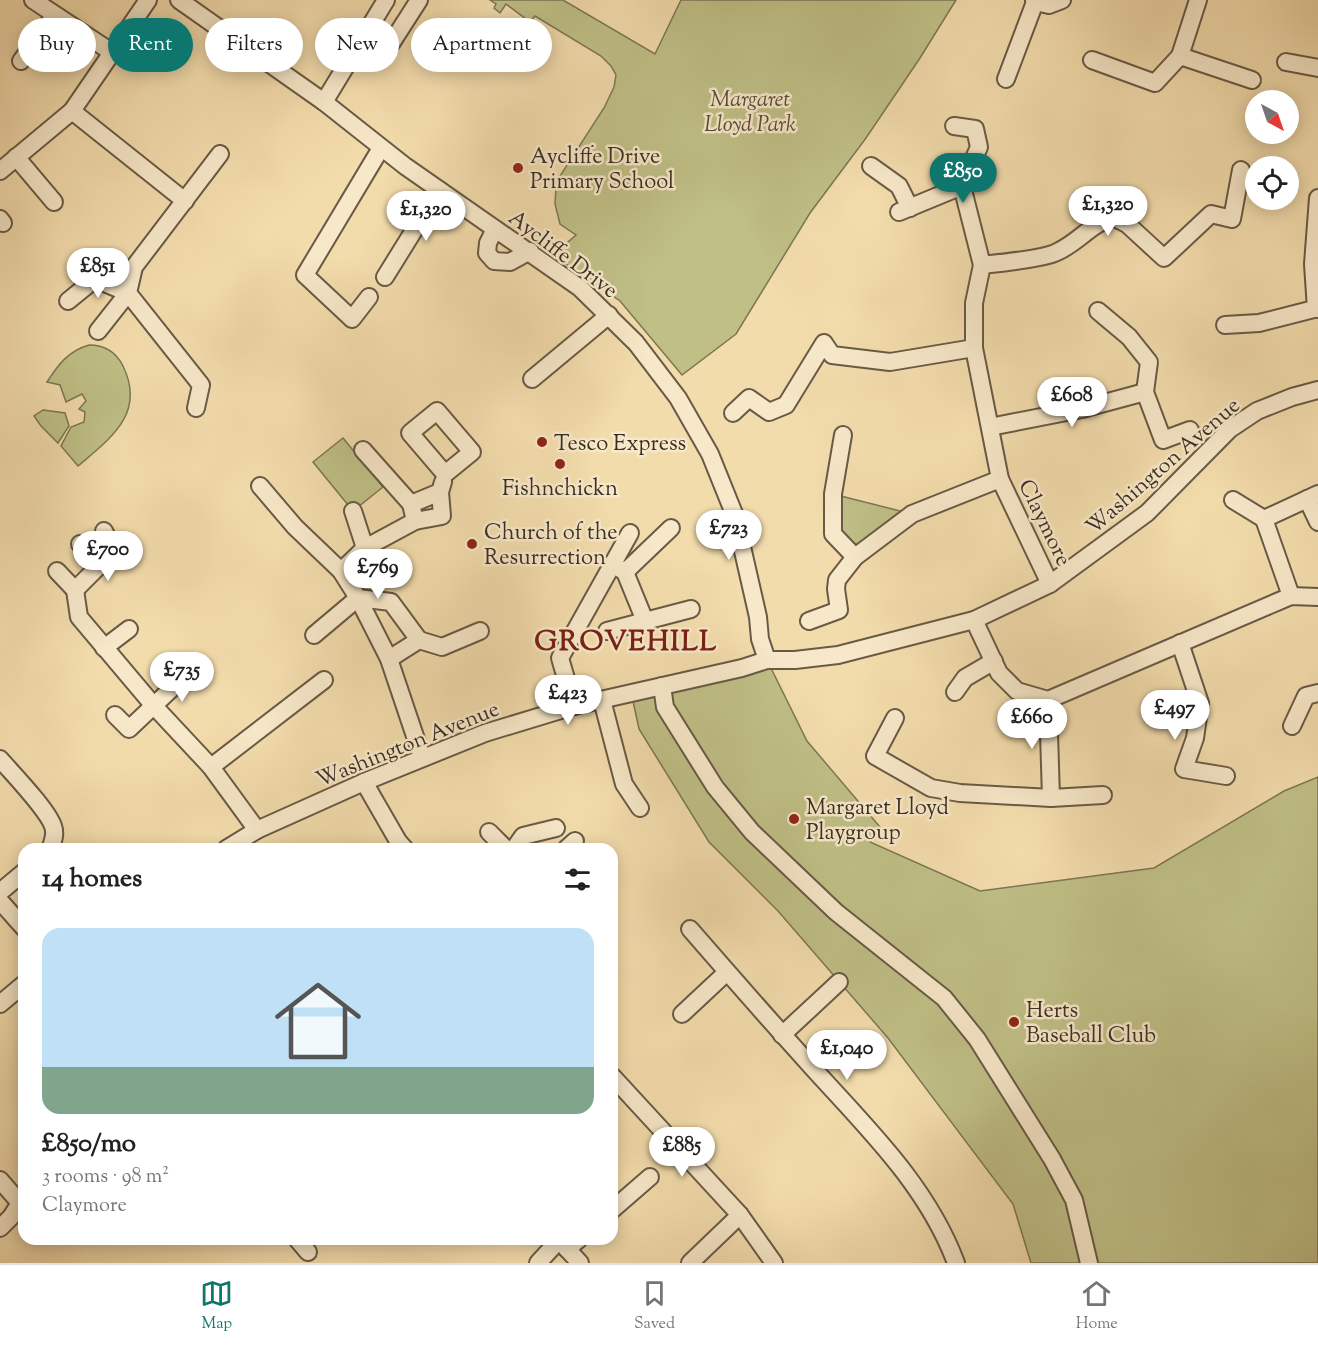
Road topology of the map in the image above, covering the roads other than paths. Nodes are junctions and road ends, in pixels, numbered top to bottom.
1 (33, 0) edge
2 (148, 0) edge
3 (179, 0) edge
4 (386, 0) edge
5 (419, 0) edge
6 (1062, 0) edge
7 (1198, 0) edge
8 (1034, 1) edge
9 (55, 15) junction
10 (53, 18) edge
11 (136, 18) edge
12 (399, 31) edge
13 (108, 50) edge
14 (1180, 56) junction
15 (108, 60) edge
16 (1092, 60) dead end
17 (1286, 62) dead end
18 (1318, 68) edge
19 (1006, 79) dead end
20 (1252, 80) dead end
21 (324, 102) junction
22 (72, 111) junction
23 (954, 126) dead end
24 (381, 148) junction
25 (220, 154) dead end
26 (16, 158) junction
27 (871, 166) dead end
28 (1241, 170) dead end
29 (0, 171) edge
30 (962, 186) junction
31 (439, 190) junction
32 (1318, 198) edge
33 (184, 201) junction
34 (54, 202) dead end
35 (495, 229) junction
36 (530, 251) junction
37 (982, 265) junction
38 (385, 277) dead end
39 (128, 293) junction
40 (369, 297) dead end
41 (68, 301) dead end
42 (1317, 308) edge
43 (1098, 311) dead end
44 (609, 315) junction
45 (1225, 326) dead end
46 (98, 331) dead end
47 (974, 348) junction
48 (532, 379) dead end
49 (1318, 390) edge
50 (1145, 392) junction
51 (196, 408) dead end
52 (733, 413) dead end
53 (990, 427) junction
54 (1190, 430) dead end
55 (843, 435) dead end
56 (363, 450) dead end
57 (445, 474) dead end
58 (1000, 479) junction
59 (260, 486) dead end
60 (1313, 496) edge
61 (1233, 500) dead end
62 (353, 511) dead end
63 (413, 512) junction
64 (1264, 519) junction
65 (1318, 522) edge
66 (671, 528) dead end
67 (104, 531) dead end
68 (630, 533) dead end
69 (80, 544) dead end
70 (365, 548) junction
71 (855, 557) junction
72 (100, 565) junction
73 (619, 568) junction
74 (57, 571) dead end
75 (341, 571) junction
76 (1050, 584) junction
77 (75, 590) junction
78 (1291, 596) junction
79 (1318, 597) edge
80 (358, 598) junction
81 (691, 609) dead end
82 (974, 620) junction
83 (645, 621) junction
84 (809, 621) dead end
85 (129, 629) dead end
86 (480, 631) dead end
87 (607, 631) dead end
88 (314, 634) dead end
89 (420, 640) junction
90 (1180, 643) junction
91 (104, 648) junction
92 (388, 659) junction
93 (767, 660) junction
94 (993, 661) junction
95 (186, 675) dead end
96 (324, 680) dead end
97 (662, 686) junction
98 (955, 692) dead end
99 (1318, 693) edge
100 (602, 700) junction
101 (1048, 700) junction
102 (154, 706) junction
103 (574, 706) junction
104 (115, 715) dead end
105 (895, 718) dead end
106 (1292, 726) dead end
107 (422, 757) junction
108 (0, 759) edge
109 (211, 767) junction
110 (1226, 776) dead end
111 (364, 782) junction
112 (1103, 795) dead end
113 (1051, 798) junction
114 (640, 807) dead end
115 (556, 828) dead end
116 (257, 830) junction
117 (489, 832) dead end
118 (52, 843) edge
119 (236, 843) edge
120 (400, 843) edge
121 (500, 843) edge
122 (518, 843) edge
123 (18, 877) edge
124 (0, 892) edge
125 (0, 901) edge
126 (18, 921) edge
127 (690, 929) dead end
128 (727, 972) junction
129 (839, 982) dead end
130 (18, 989) edge
131 (0, 1004) edge
132 (682, 1014) dead end
133 (782, 1035) junction
134 (618, 1083) edge
135 (650, 1177) dead end
136 (0, 1180) edge
137 (18, 1198) edge
138 (618, 1205) edge
139 (18, 1207) edge
140 (740, 1215) junction
141 (0, 1228) edge
142 (562, 1245) edge
143 (568, 1245) edge
144 (538, 1263) edge
145 (580, 1263) edge
146 (690, 1263) edge
147 (774, 1263) edge
148 (956, 1263) edge
149 (1089, 1263) edge

1 - 9 street
2 - 11 street
3 - 21 street, Aycliffe Drive
4 - 21 street
5 - 12 street
6 - 8 street
7 - 14 street
8 - 19 street
9 - 10 street
9 - 13 street
14 - 16 street
14 - 20 street
15 - 22 street
17 - 18 street
21 - 24 street, Aycliffe Drive
22 - 26 street
22 - 33 street
23 - 30 street
24 - 31 street, Aycliffe Drive
24 - 40 street
25 - 33 street
26 - 29 street
26 - 34 street
27 - 30 street
28 - 37 street
30 - 37 street, Claymore
31 - 35 street, Aycliffe Drive
31 - 38 street
32 - 42 street
33 - 39 street
35 - 36 street, Aycliffe Drive
35 - 36 street
36 - 44 street, Aycliffe Drive
37 - 47 street, Claymore
39 - 41 street
39 - 46 street
39 - 51 street
42 - 45 street
43 - 50 street
44 - 48 street
44 - 93 street, Aycliffe Drive
47 - 52 street
47 - 53 street, Claymore
49 - 76 street, Washington Avenue
50 - 53 street
50 - 54 street
53 - 58 street, Claymore
55 - 71 street
56 - 63 street
57 - 63 street
58 - 71 street, Claymore
58 - 76 street, Claymore
59 - 75 street
60 - 64 street
60 - 65 street
61 - 64 street
62 - 70 street
63 - 70 street
64 - 78 street
66 - 73 street
67 - 72 street
68 - 73 street
69 - 72 street
70 - 75 street
71 - 84 street, Claymore
72 - 77 street
73 - 83 street
73 - 103 street
74 - 77 street
75 - 80 street
76 - 82 street, Washington Avenue
77 - 91 street
78 - 79 street
78 - 90 street
80 - 88 street
80 - 89 street
80 - 92 street
81 - 83 street
82 - 93 street, Washington Avenue
82 - 94 street
83 - 87 street
85 - 91 street
86 - 89 street
89 - 92 street
90 - 101 street
90 - 110 street
91 - 102 street
92 - 107 street
93 - 97 street, Washington Avenue
94 - 98 street
94 - 101 street
95 - 102 street
96 - 109 street
97 - 100 street, Washington Avenue
97 - 149 street
99 - 106 street
100 - 103 street, Washington Avenue
100 - 114 street
101 - 113 street
102 - 104 street
102 - 109 street
103 - 107 street, Washington Avenue
105 - 113 street
107 - 111 street, Washington Avenue
108 - 118 street
109 - 116 street
111 - 116 street, Washington Avenue
111 - 120 street
112 - 113 street
115 - 122 street
116 - 119 street, Washington Avenue
117 - 121 street
123 - 124 street
125 - 126 street
127 - 128 street
128 - 132 street
128 - 133 street
129 - 133 street
130 - 131 street
133 - 148 street
134 - 140 street
135 - 138 street
136 - 137 street
139 - 141 street
140 - 146 street
140 - 147 street
142 - 144 street
143 - 145 street

